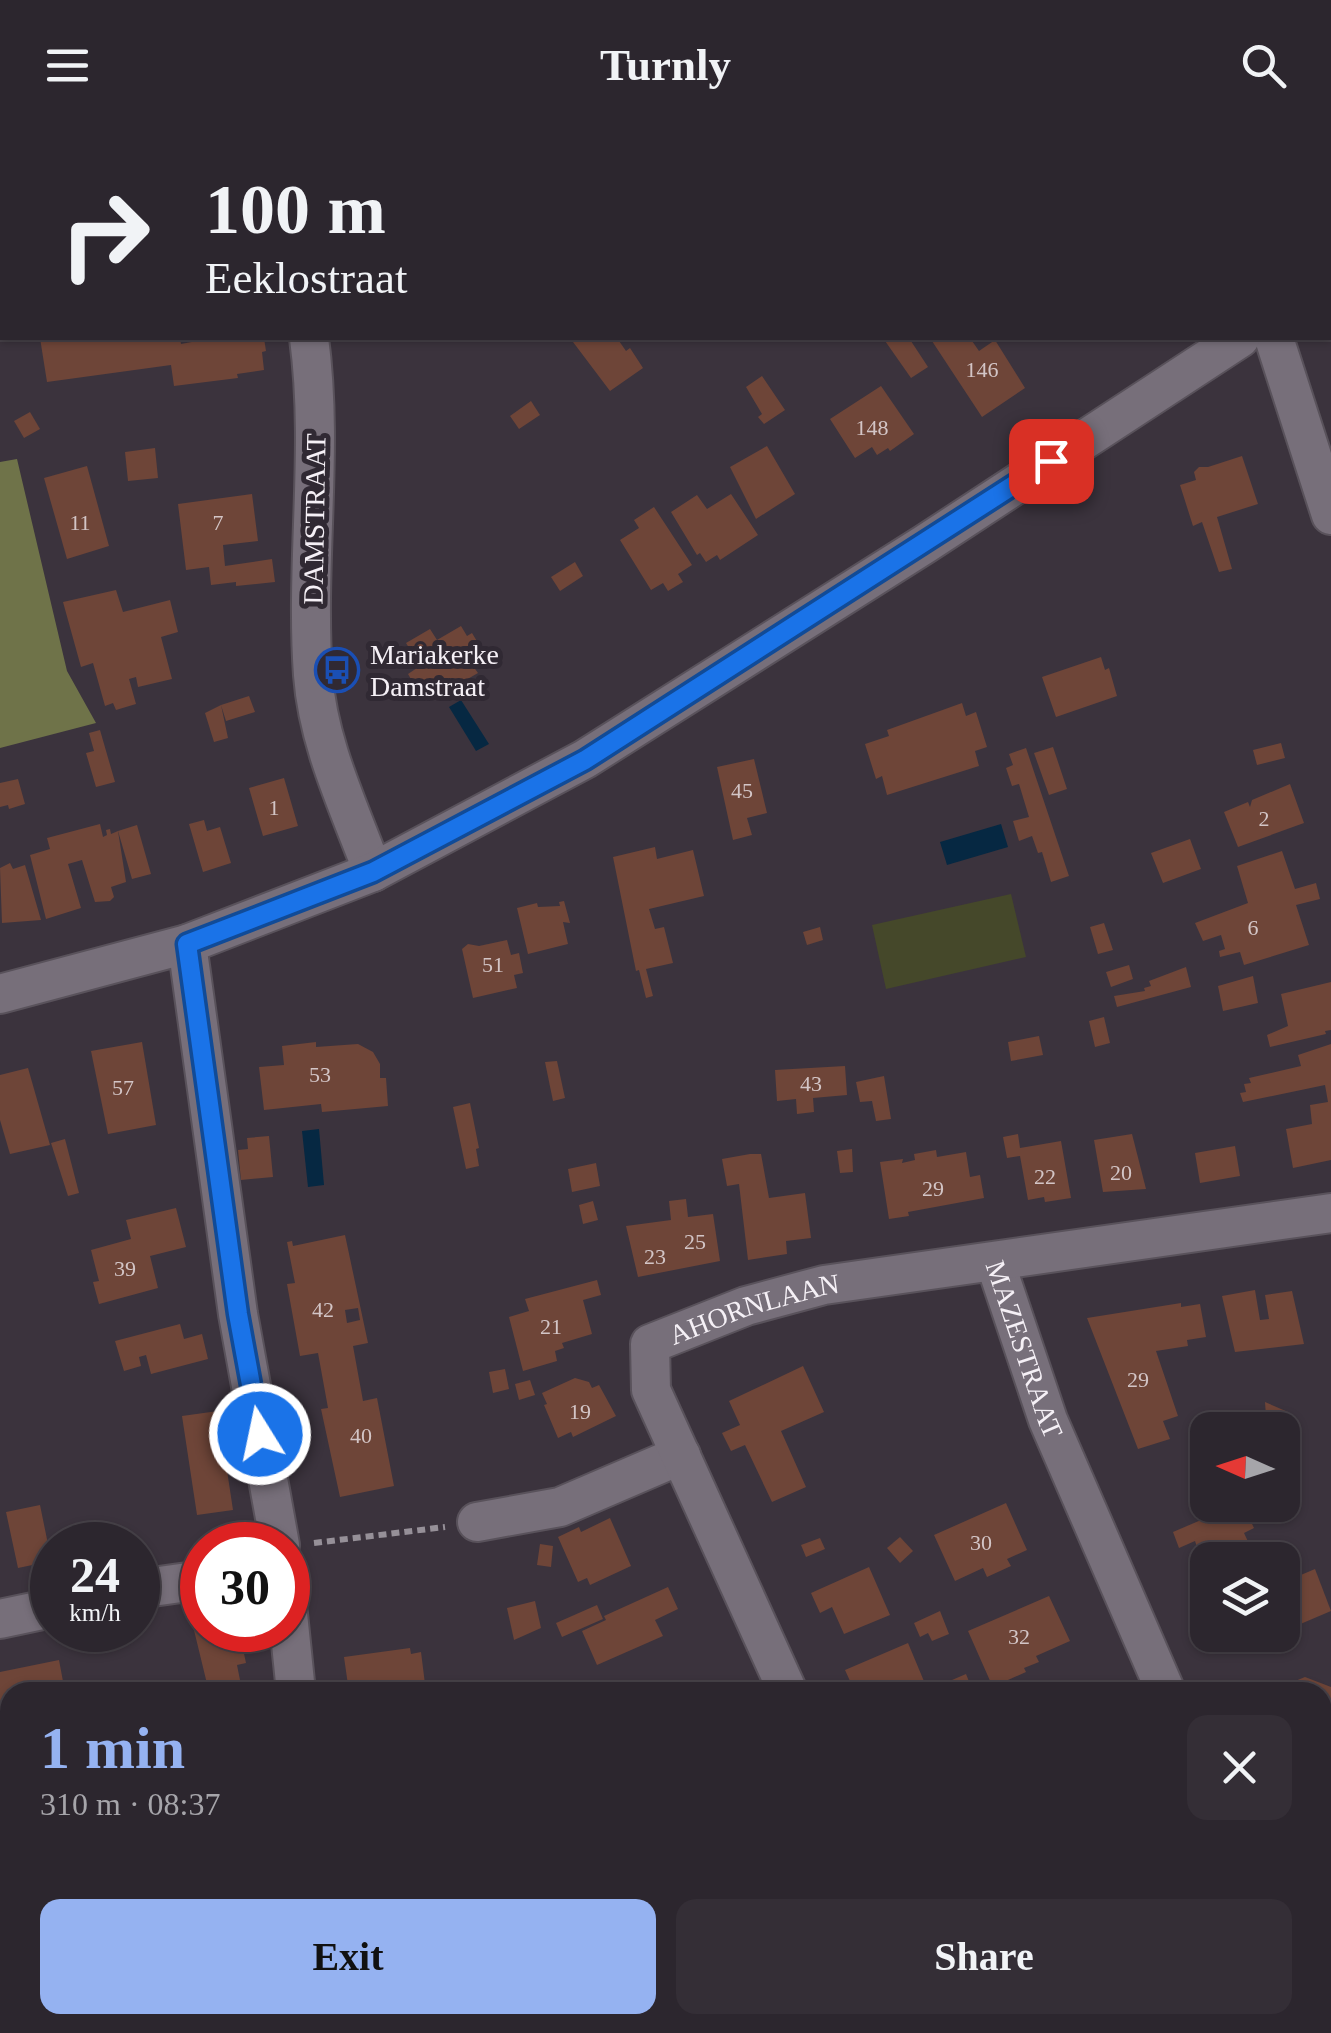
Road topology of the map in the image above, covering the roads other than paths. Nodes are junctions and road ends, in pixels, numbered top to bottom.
1 (309, 340) edge
2 (1237, 340) edge
3 (1275, 340) edge
4 (1331, 515) edge
5 (373, 872) junction
6 (187, 944) junction
7 (0, 994) edge
8 (1331, 1214) edge
9 (995, 1262) junction
10 (680, 1454) junction
11 (288, 1522) edge
12 (477, 1522) road end
13 (30, 1613) edge
14 (0, 1619) edge
15 (292, 1652) edge
16 (295, 1682) edge
17 (783, 1682) edge
18 (1162, 1682) edge

1 - 5 street, DAMSTRAAT
2 - 5 street
3 - 4 street
5 - 6 street
6 - 7 street
6 - 11 street
8 - 9 street, MAZESTRAAT
9 - 10 street, AHORNLAAN
9 - 18 street, MAZESTRAAT
10 - 12 street
10 - 17 street, AHORNLAAN
13 - 14 street
15 - 16 street

